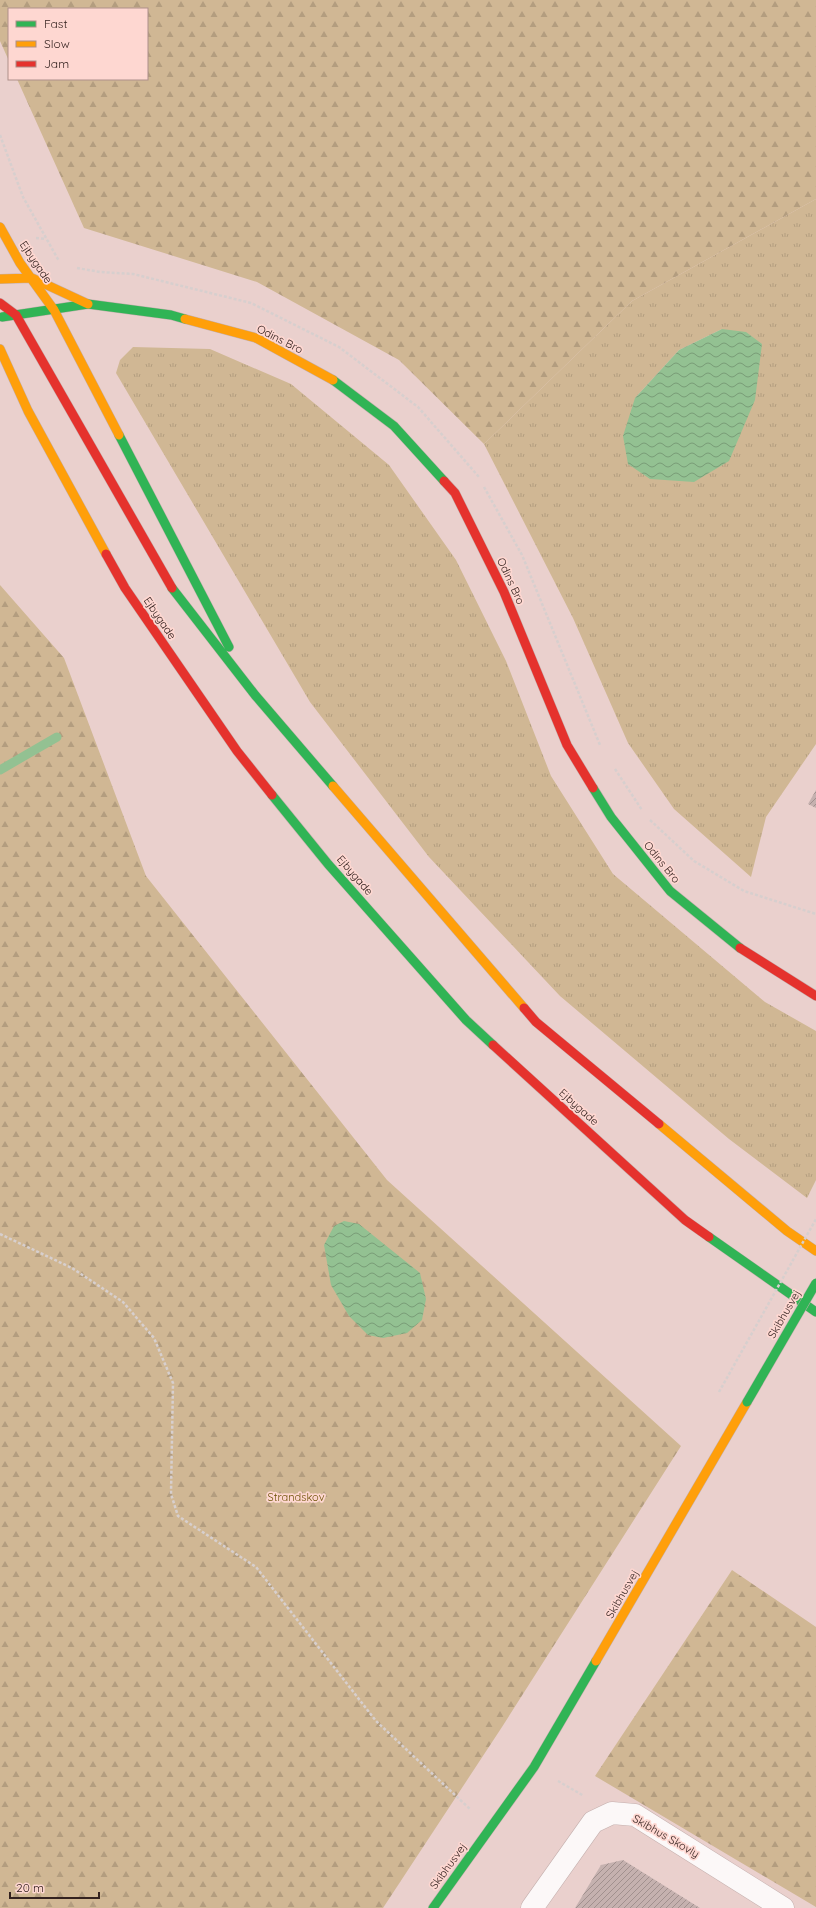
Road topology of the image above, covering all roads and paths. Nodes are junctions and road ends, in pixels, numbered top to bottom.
1 (0, 135) edge
2 (0, 226) edge
3 (62, 265) dead end
4 (32, 278) junction
5 (0, 279) edge
6 (0, 303) edge
7 (88, 304) junction
8 (54, 310) junction
9 (16, 315) junction
10 (0, 317) edge
11 (0, 349) edge
12 (11, 396) dead end
13 (28, 411) junction
14 (255, 695) junction
15 (815, 995) edge
16 (816, 1219) edge
17 (0, 1234) edge
18 (816, 1251) edge
19 (816, 1282) edge
20 (816, 1312) edge
21 (719, 1392) dead end
22 (534, 1767) junction
23 (612, 1813) junction
24 (490, 1828) junction
25 (433, 1908) edge
26 (532, 1908) edge
27 (784, 1908) edge

1 - 3 path
2 - 4 main road, Ejbygade
4 - 5 main road, Odins Bro
4 - 7 main road, Odins Bro
4 - 8 main road, Ejbygade
6 - 9 main road
7 - 8 main road, Odins Bro
7 - 15 main road, Odins Bro
8 - 9 main road, Odins Bro
8 - 14 main road, Ejbygade
9 - 10 main road, Odins Bro
9 - 14 main road
11 - 13 main road, Ejbygade
12 - 13 main road
13 - 20 main road, Ejbygade
14 - 18 main road
16 - 21 path, bridge
17 - 24 path
19 - 22 main road, Skibhusvej, bridge
22 - 23 path
22 - 24 main road, Skibhusvej
23 - 26 street
23 - 27 street, Skibhus Skovly
24 - 25 main road, Skibhusvej

